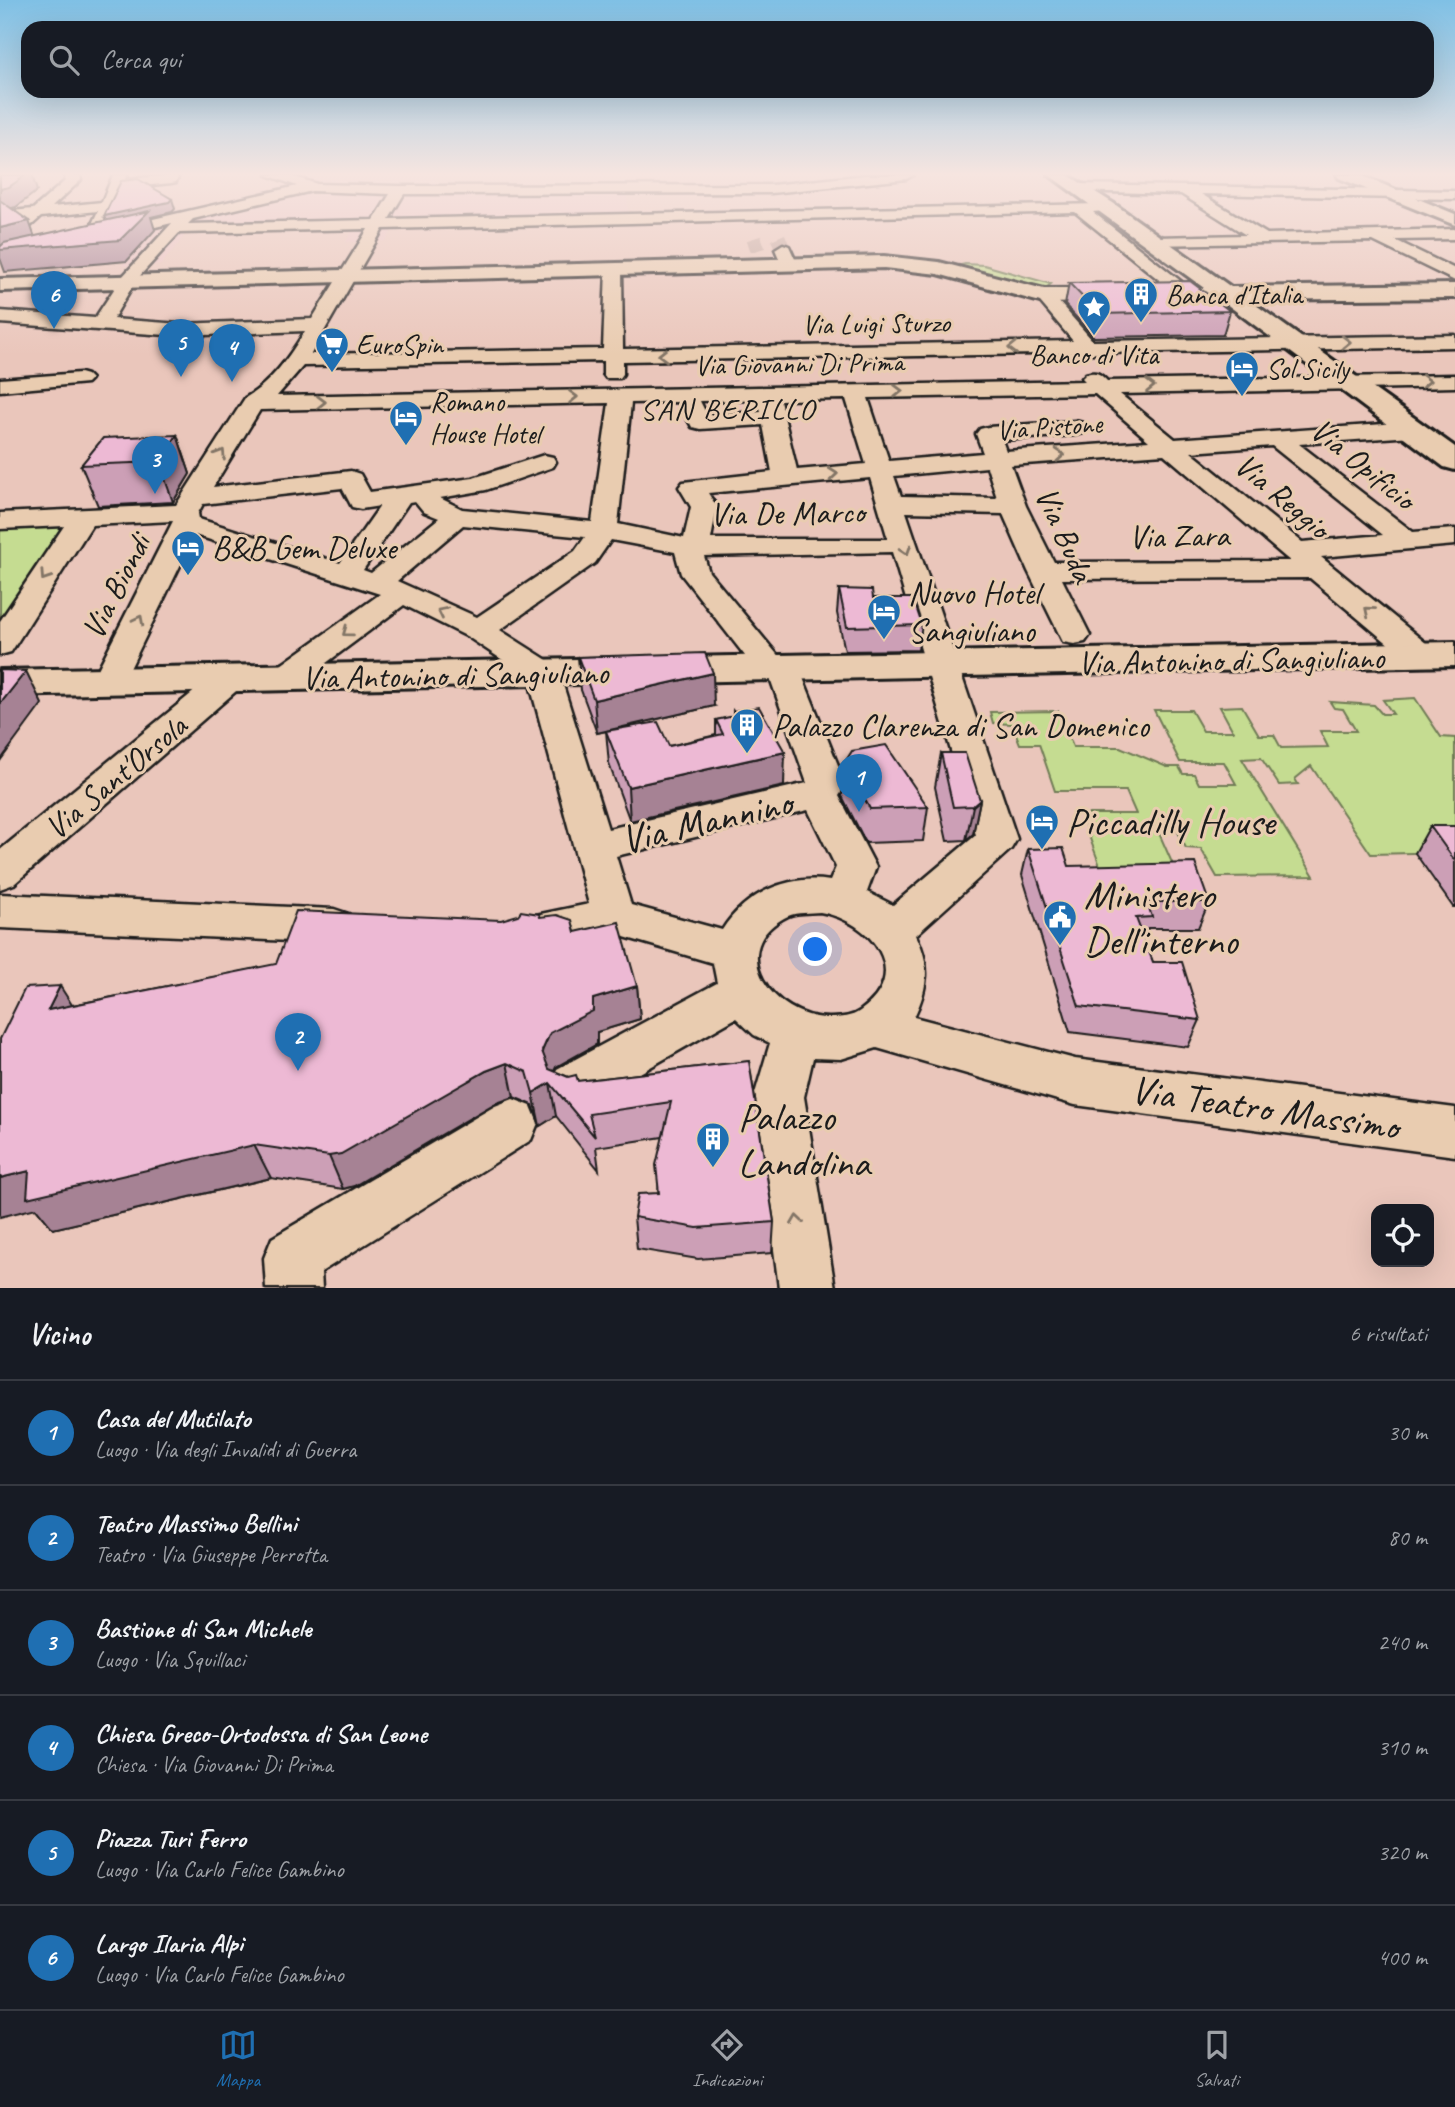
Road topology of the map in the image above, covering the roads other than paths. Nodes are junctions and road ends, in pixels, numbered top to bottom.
1 (19, 235) edge
2 (169, 235) edge
3 (372, 235) edge
4 (766, 235) edge
5 (787, 235) edge
6 (1113, 235) edge
7 (1145, 235) edge
8 (1258, 235) edge
9 (1410, 235) edge
10 (1374, 236) junction
11 (1264, 239) junction
12 (1154, 242) junction
13 (3, 254) edge
14 (883, 259) junction
15 (614, 261) junction
16 (984, 262) junction
17 (939, 268) junction
18 (349, 273) junction
19 (1455, 276) edge
20 (0, 279) edge
21 (130, 279) junction
22 (1065, 282) junction
23 (0, 285) edge
24 (1455, 285) edge
25 (1455, 291) edge
26 (1187, 293) junction
27 (1040, 297) junction
28 (1225, 308) junction
29 (0, 317) edge
30 (101, 324) junction
31 (317, 325) junction
32 (1455, 341) edge
33 (1293, 343) junction
34 (1253, 344) junction
35 (1078, 347) junction
36 (614, 355) junction
37 (297, 360) junction
38 (80, 379) dead end
39 (1455, 381) edge
40 (1301, 383) junction
41 (1347, 383) junction
42 (0, 386) edge
43 (1101, 387) junction
44 (855, 391) junction
45 (768, 393) junction
46 (685, 395) junction
47 (616, 396) junction
48 (253, 403) junction
49 (773, 418) junction
50 (1075, 428) dead end
51 (1412, 429) junction
52 (1278, 439) junction
53 (1170, 446) junction
54 (997, 460) junction
55 (1455, 461) edge
56 (544, 462) dead end
57 (880, 469) junction
58 (786, 478) junction
59 (419, 504) junction
60 (891, 504) junction
61 (1013, 506) junction
62 (189, 511) junction
63 (82, 519) junction
64 (0, 522) edge
65 (604, 531) junction
66 (1455, 537) edge
67 (1407, 541) junction
68 (883, 546) dead end
69 (692, 548) junction
70 (1295, 551) junction
71 (1317, 569) junction
72 (1042, 571) junction
73 (346, 573) junction
74 (390, 587) junction
75 (479, 630) junction
76 (1074, 635) dead end
77 (0, 645) edge
78 (1438, 655) edge
79 (943, 664) junction
80 (777, 668) junction
81 (543, 672) junction
82 (286, 677) junction
83 (230, 678) junction
84 (108, 681) junction
85 (0, 683) edge
86 (819, 794) junction
87 (593, 847) junction
88 (0, 873) edge
89 (844, 900) junction
90 (610, 905) junction
91 (0, 911) edge
92 (371, 928) edge
93 (541, 929) edge
94 (892, 930) junction
95 (739, 972) junction
96 (875, 1027) junction
97 (796, 1034) junction
98 (574, 1085) edge
99 (513, 1123) dead end
100 (1455, 1132) edge
101 (293, 1273) edge
102 (807, 1288) edge

1 - 13 street
2 - 21 street
3 - 18 street, Via Biondi
4 - 15 main road
5 - 14 main road
6 - 26 street
7 - 12 main road
8 - 11 street
9 - 10 street
10 - 11 street
10 - 19 street
11 - 12 street
12 - 28 main road
14 - 15 main road
14 - 16 main road
14 - 17 main road
15 - 18 main road
15 - 36 street
16 - 17 main road
16 - 22 main road
17 - 27 main road
18 - 21 main road
18 - 31 street, Via Biondi
20 - 21 main road
21 - 23 main road
21 - 30 street
22 - 26 main road
22 - 27 main road
24 - 28 main road
25 - 28 main road
26 - 27 main road
26 - 28 main road
27 - 35 street, Via Reggio
28 - 33 main road
28 - 34 street
29 - 30 street
30 - 31 street
31 - 37 street, Via Biondi
33 -> 32 street, Via Luigi Sturzo
33 - 34 street, Via Luigi Sturzo
33 - 41 main road
34 - 35 street, Via Luigi Sturzo
34 - 40 street
35 -> 36 street, Via Luigi Sturzo
35 - 43 street, Via Reggio
36 - 37 street, Via Luigi Sturzo
36 - 47 street
37 - 48 street, Via Biondi
38 - 42 street
41 -> 39 street, Via Giovanni Di Prima
40 - 41 street, Via Giovanni Di Prima
43 -> 40 street, Via Giovanni Di Prima
41 - 51 main road
44 -> 43 street, Via Giovanni Di Prima
43 - 53 street, Via Reggio
44 - 45 street, Via Giovanni Di Prima
44 - 57 street
45 - 46 street, Via Giovanni Di Prima
45 - 49 street
46 - 47 street, Via Giovanni Di Prima
46 - 49 street
48 -> 47 street, Via Giovanni Di Prima
47 - 65 street
62 -> 48 street, Via Biondi
49 - 58 street
50 - 54 street, Via Buda
51 - 52 street, Via Pistone
51 - 55 main road
52 - 53 street, Via Pistone
52 - 67 street, Via Opificio
54 -> 53 street, Via Pistone
53 - 70 street, Via Reggio
54 - 57 street, Via Pistone
54 - 61 street, Via Buda
56 - 59 street
58 -> 57 street, Via Pistone
57 - 60 street
58 - 69 street, Via Pistone
59 - 62 street
59 - 65 street, Via De Marco
59 - 73 street
59 - 74 street
60 - 61 street
60 -> 79 street
61 - 72 street, Via Buda
62 - 63 street
62 - 73 street
84 -> 62 street, Via Biondi
63 - 64 street
63 -> 77 street
65 - 69 street, Via De Marco
65 - 75 street
66 - 67 street
67 - 70 street
68 - 69 street, Via De Marco
69 - 80 street
70 - 71 street, Via Reggio
71 - 72 street, Via Zara
78 -> 71 street, Via Reggio
72 - 76 street, Via Buda
73 - 74 street
75 -> 74 street
74 -> 82 street
75 - 81 street
78 - 79 main road, Via Antonino di Sangiuliano
79 - 80 main road, Via Antonino di Sangiuliano
79 - 94 street
80 - 81 main road, Via Antonino di Sangiuliano
80 - 86 street
81 - 82 main road, Via Antonino di Sangiuliano
81 - 87 street
82 - 83 main road, Via Antonino di Sangiuliano
83 - 84 main road, Via Antonino di Sangiuliano
83 - 88 street, Via Sant'Orsola
84 - 85 main road, Via Antonino di Sangiuliano
86 - 87 street, Via Mannino
86 - 89 street
87 - 90 street
89 - 94 street
89 - 95 street
90 - 93 street
90 - 95 street
91 - 92 street
94 - 96 street
95 - 97 street
95 - 98 street
96 - 97 street
96 - 100 street, Via Teatro Massimo
102 -> 97 street
99 - 101 street

